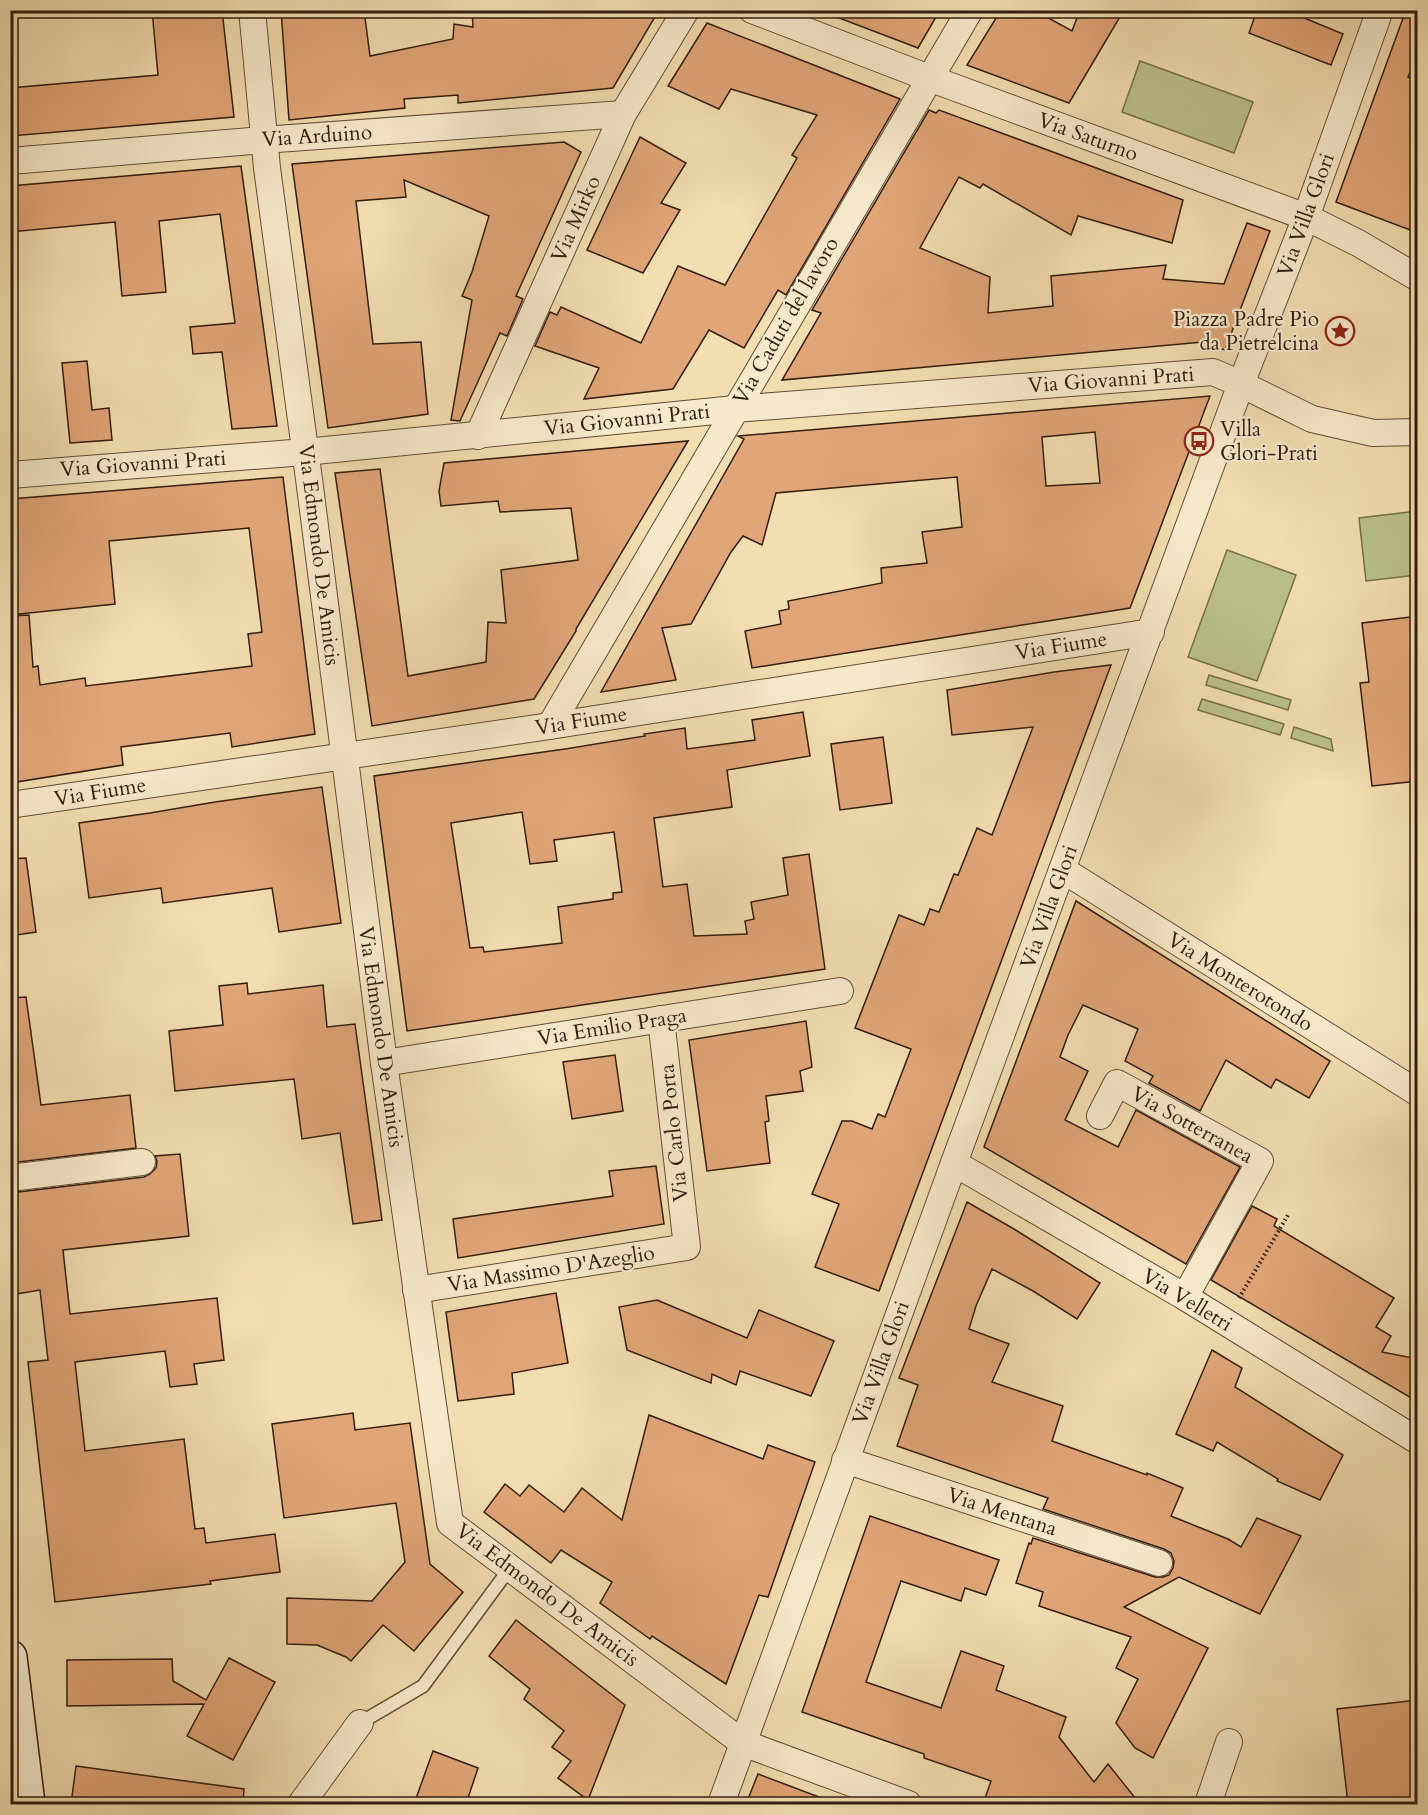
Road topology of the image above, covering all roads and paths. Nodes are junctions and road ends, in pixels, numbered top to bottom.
1 (252, 10) edge
2 (687, 10) edge
3 (752, 10) edge
4 (970, 10) edge
5 (1380, 10) edge
6 (929, 78) junction
7 (623, 114) junction
8 (263, 140) junction
9 (10, 161) edge
10 (1306, 217) junction
11 (1418, 278) edge
12 (1241, 384) junction
13 (735, 409) junction
14 (1418, 432) edge
15 (478, 436) junction
16 (305, 452) junction
17 (10, 475) edge
18 (1151, 632) junction
19 (549, 726) junction
20 (344, 755) junction
21 (10, 805) edge
22 (1063, 870) junction
23 (840, 991) dead end
24 (661, 1019) junction
25 (384, 1063) junction
26 (1418, 1093) edge
27 (1100, 1116) dead end
28 (142, 1162) dead end
29 (954, 1163) junction
30 (10, 1178) edge
31 (1288, 1215) dead end
32 (687, 1247) joint
33 (416, 1290) junction
34 (1185, 1297) junction
35 (1224, 1322) junction
36 (1418, 1441) edge
37 (845, 1460) junction
38 (1159, 1563) dead end
39 (510, 1568) junction
40 (10, 1657) edge
41 (360, 1723) joint
42 (1229, 1742) dead end
43 (743, 1743) junction
44 (21, 1790) edge
45 (301, 1804) edge
46 (721, 1804) edge
47 (909, 1804) edge
48 (1208, 1804) edge

1 - 8 street, Via Edmondo De Amicis
2 - 7 street, Via Mirko
3 - 6 street, Via Saturno
4 - 6 street, Via Caduti del lavoro
5 - 10 street, Via Villa Glori
6 - 10 street, Via Saturno
6 - 13 street, Via Caduti del lavoro
7 - 8 street, Via Arduino
7 - 15 street, Via Mirko
8 - 9 street, Via Arduino
8 - 16 street, Via Edmondo De Amicis
10 - 11 street, Via Saturno
10 - 12 street, Via Villa Glori
12 - 13 street, Via Giovanni Prati
12 - 14 street, Via Giovanni Prati
12 - 18 street, Via Villa Glori
13 - 15 street, Via Giovanni Prati
13 - 19 street, Via Caduti del lavoro
15 - 16 street, Via Giovanni Prati
16 - 17 street, Via Giovanni Prati
16 - 20 street, Via Edmondo De Amicis
18 - 19 street, Via Fiume
18 - 22 street, Via Villa Glori
19 - 20 street, Via Fiume
20 - 21 street, Via Fiume
20 - 25 street, Via Edmondo De Amicis
22 - 26 street, Via Monterotondo
22 - 29 street, Via Villa Glori
23 - 24 street, Via Emilio Praga
24 - 25 street, Via Emilio Praga
24 - 32 street, Via Carlo Porta
25 - 33 street, Via Edmondo De Amicis
27 - 34 street, Via Sotterranea
28 - 30 street
29 - 34 street, Via Velletri
29 - 37 street, Via Villa Glori
31 - 35 path
32 - 33 street, Via Massimo D'Azeglio
33 - 39 street, Via Edmondo De Amicis
34 - 35 street, Via Velletri
35 - 36 street, Via Velletri
37 - 38 street, Via Mentana
37 - 43 street, Via Villa Glori
39 - 41 lane
39 - 43 street, Via Edmondo De Amicis
40 - 44 main road
41 - 45 street
42 - 48 street
43 - 46 street, Via Villa Glori
43 - 47 street, Via Edmondo De Amicis

